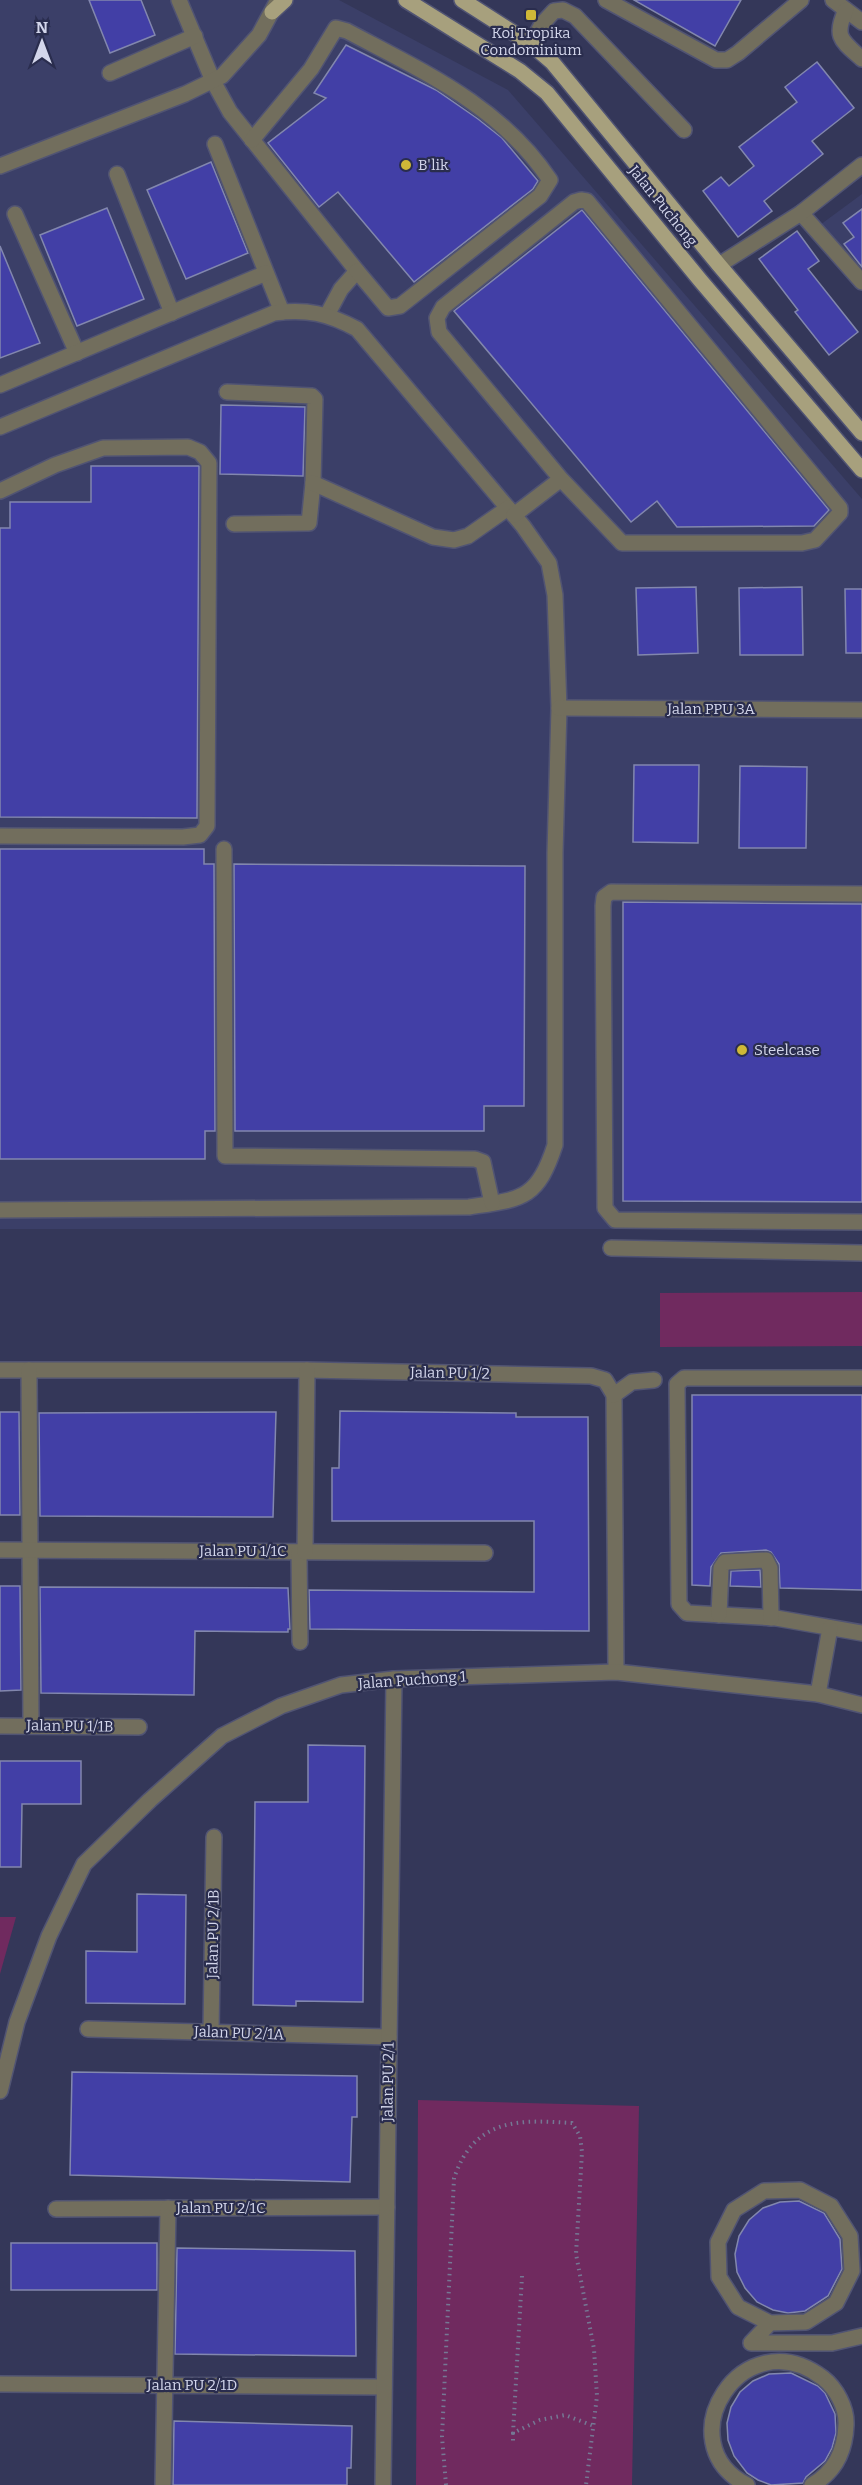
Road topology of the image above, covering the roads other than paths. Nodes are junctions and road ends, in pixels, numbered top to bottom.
1 (178, 0) edge
2 (285, 0) edge
3 (406, 0) edge
4 (462, 0) edge
5 (606, 0) edge
6 (801, 0) edge
7 (833, 0) edge
8 (274, 4) edge
9 (483, 8) edge
10 (846, 10) junction
11 (862, 22) edge
12 (195, 36) junction
13 (531, 44) junction
14 (862, 59) edge
15 (110, 73) dead end
16 (213, 81) junction
17 (684, 130) dead end
18 (252, 140) junction
19 (215, 144) dead end
20 (862, 165) edge
21 (0, 166) edge
22 (117, 174) dead end
23 (801, 213) junction
24 (15, 214) dead end
25 (719, 265) junction
26 (357, 271) junction
27 (266, 273) junction
28 (862, 282) edge
29 (282, 312) junction
30 (172, 313) junction
31 (327, 315) junction
32 (77, 353) junction
33 (0, 385) edge
34 (227, 392) dead end
35 (0, 428) edge
36 (862, 433) edge
37 (862, 470) edge
38 (561, 479) junction
39 (313, 483) junction
40 (0, 491) edge
41 (511, 512) junction
42 (234, 524) dead end
43 (559, 708) junction
44 (862, 710) edge
45 (0, 836) edge
46 (224, 849) dead end
47 (862, 894) edge
48 (492, 1203) junction
49 (0, 1210) edge
50 (862, 1222) edge
51 (611, 1248) dead end
52 (862, 1252) edge
53 (0, 1370) edge
54 (29, 1370) junction
55 (307, 1370) junction
56 (862, 1378) edge
57 (654, 1380) dead end
58 (614, 1395) junction
59 (0, 1550) edge
60 (30, 1550) junction
61 (302, 1552) junction
62 (485, 1552) dead end
63 (720, 1615) junction
64 (771, 1618) junction
65 (830, 1628) junction
66 (862, 1633) edge
67 (300, 1642) dead end
68 (616, 1672) junction
69 (394, 1678) junction
70 (818, 1694) junction
71 (862, 1705) edge
72 (0, 1726) edge
73 (31, 1726) junction
74 (139, 1727) dead end
75 (214, 1837) dead end
76 (88, 2029) dead end
77 (211, 2032) junction
78 (389, 2037) junction
79 (0, 2091) edge
80 (387, 2207) junction
81 (168, 2208) junction
82 (56, 2210) dead end
83 (770, 2323) junction
84 (862, 2336) edge
85 (752, 2343) junction
86 (768, 2362) junction
87 (0, 2384) edge
88 (165, 2385) junction
89 (384, 2387) junction
90 (163, 2485) edge
91 (383, 2485) edge
92 (747, 2485) edge
93 (812, 2485) edge

1 - 12 street
2 - 8 main road
3 - 37 main road, Jalan Puchong
4 - 9 main road, Jalan Puchong
5 - 6 street
7 - 10 street
8 - 16 street
9 - 13 main road, Jalan Puchong
10 - 11 street
10 - 14 street
12 - 15 street
12 - 16 street
13 - 17 street
13 - 25 main road, Jalan Puchong
16 - 18 street
16 - 21 street
18 - 26 street
18 - 26 street
19 - 27 street
20 - 23 street
22 - 30 street
23 - 25 street
23 - 28 street
24 - 32 street
25 - 36 main road, Jalan Puchong
26 - 31 street
27 - 29 street
27 - 30 street
29 - 31 street
29 - 35 street
30 - 32 street
31 - 41 street
32 - 33 street
34 - 39 street
38 - 38 street
38 - 41 street
39 - 41 street
39 - 42 street
40 - 45 street
41 - 43 street
43 - 44 street, Jalan PPU 3A
43 - 48 street
46 - 48 street
47 - 50 street
48 - 49 street
51 - 52 street
53 - 54 street, Jalan PU 1/2
54 - 55 street, Jalan PU 1/2
54 - 60 street
55 - 58 street, Jalan PU 1/2
55 - 61 street
56 - 63 street
57 - 58 street
58 - 68 street
59 - 60 street, Jalan PU 1/1C
60 - 61 street, Jalan PU 1/1C
60 - 73 street
61 - 62 street, Jalan PU 1/1C
61 - 67 street
63 - 64 street
63 - 64 street
64 - 65 street
65 - 66 street
65 - 70 street
68 - 69 street, Jalan Puchong 1
68 - 70 street, Jalan Puchong 1
69 - 78 street, Jalan PU 2/1
69 - 79 street, Jalan Puchong 1
70 - 71 street, Jalan Puchong 1
72 - 73 street, Jalan PU 1/1B
73 - 74 street, Jalan PU 1/1B
75 - 77 street, Jalan PU 2/1B
76 - 77 street, Jalan PU 2/1A
77 - 78 street, Jalan PU 2/1A
78 - 80 street, Jalan PU 2/1
80 - 81 street, Jalan PU 2/1C
80 - 89 street, Jalan PU 2/1
81 - 82 street, Jalan PU 2/1C
81 - 88 street
83 - 83 street
83 - 85 street
84 - 85 street
85 - 86 street
86 - 92 street
86 - 93 street
87 - 88 street, Jalan PU 2/1D
88 - 89 street, Jalan PU 2/1D
88 - 90 street
89 - 91 street, Jalan PU 2/1

